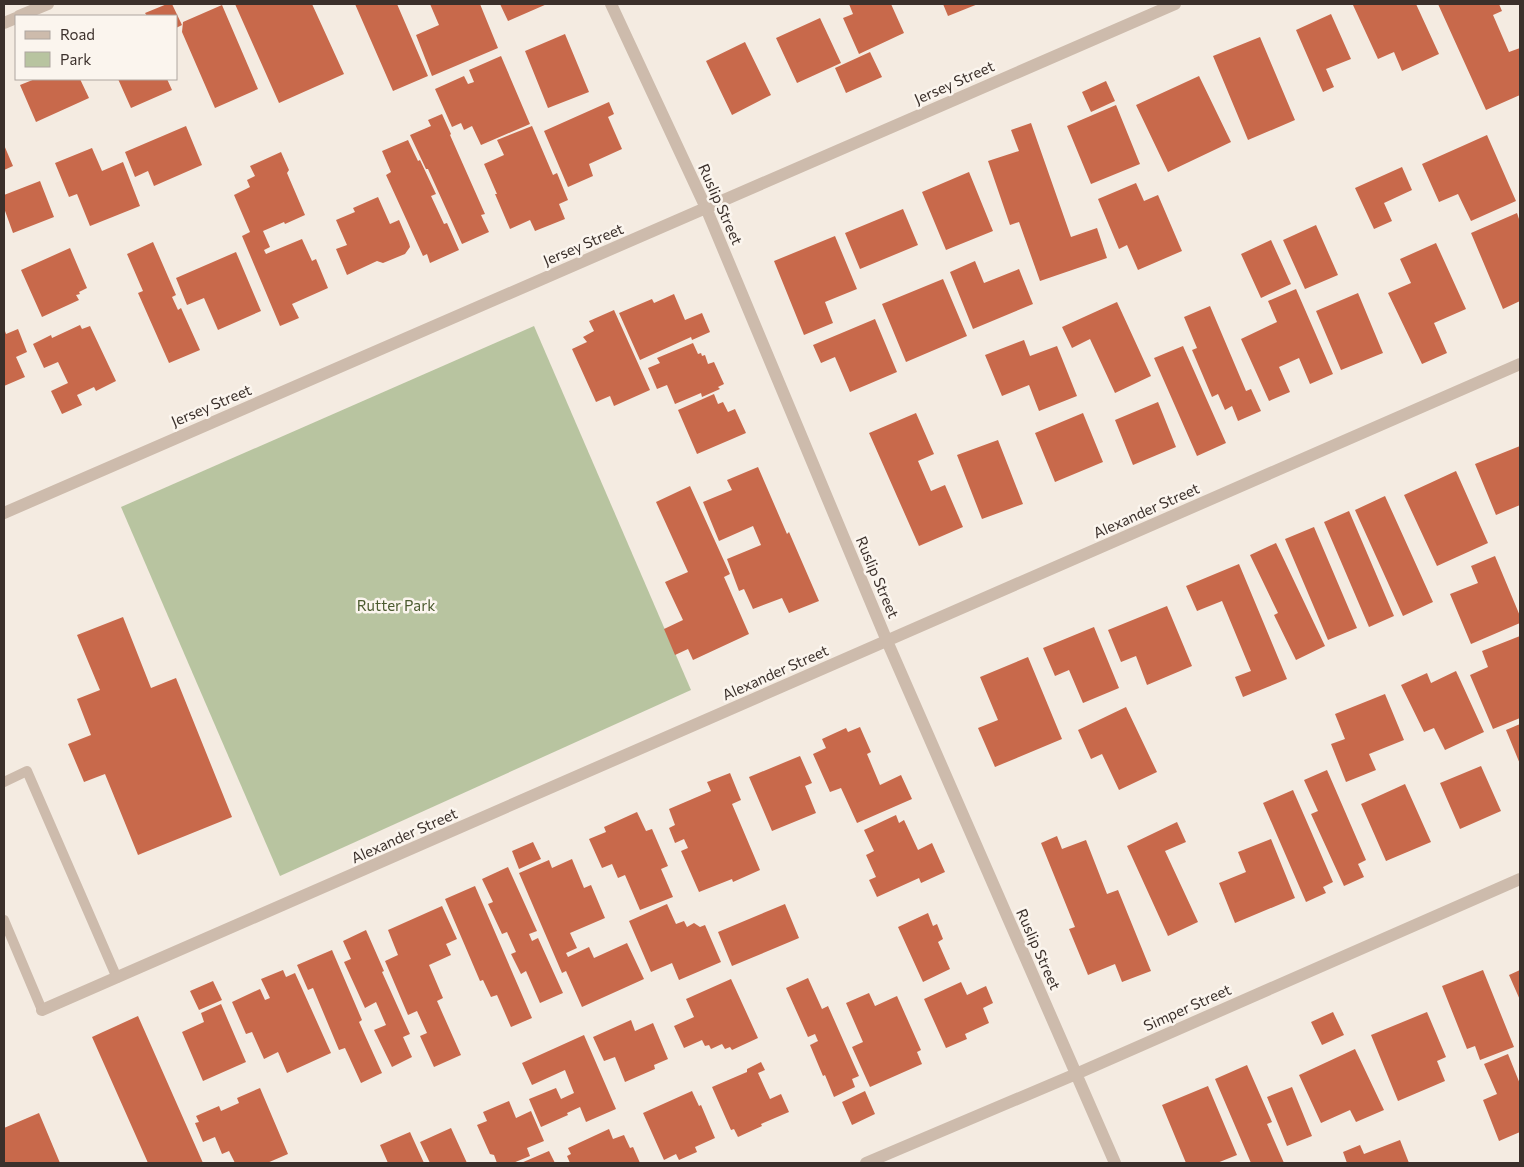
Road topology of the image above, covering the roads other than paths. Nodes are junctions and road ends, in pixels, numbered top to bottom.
1 (48, 4) edge
2 (611, 4) edge
3 (1175, 4) edge
4 (23, 15) edge
5 (706, 208) junction
6 (1520, 364) edge
7 (4, 513) edge
8 (887, 641) junction
9 (4, 782) edge
10 (1520, 879) edge
11 (4, 920) edge
12 (117, 978) junction
13 (42, 1010) joint
14 (1076, 1074) junction
15 (866, 1163) edge
16 (1115, 1163) edge

1 - 4 street
2 - 5 street, Ruslip Street
3 - 5 street, Jersey Street
5 - 7 street, Jersey Street
5 - 8 street, Ruslip Street
6 - 8 street, Alexander Street
8 - 12 street, Alexander Street
8 - 14 street, Ruslip Street
9 - 12 lane
10 - 14 street, Simper Street
11 - 13 lane
12 - 13 street, Alexander Street
14 - 15 street, Simper Street
14 - 16 street, Ruslip Street

